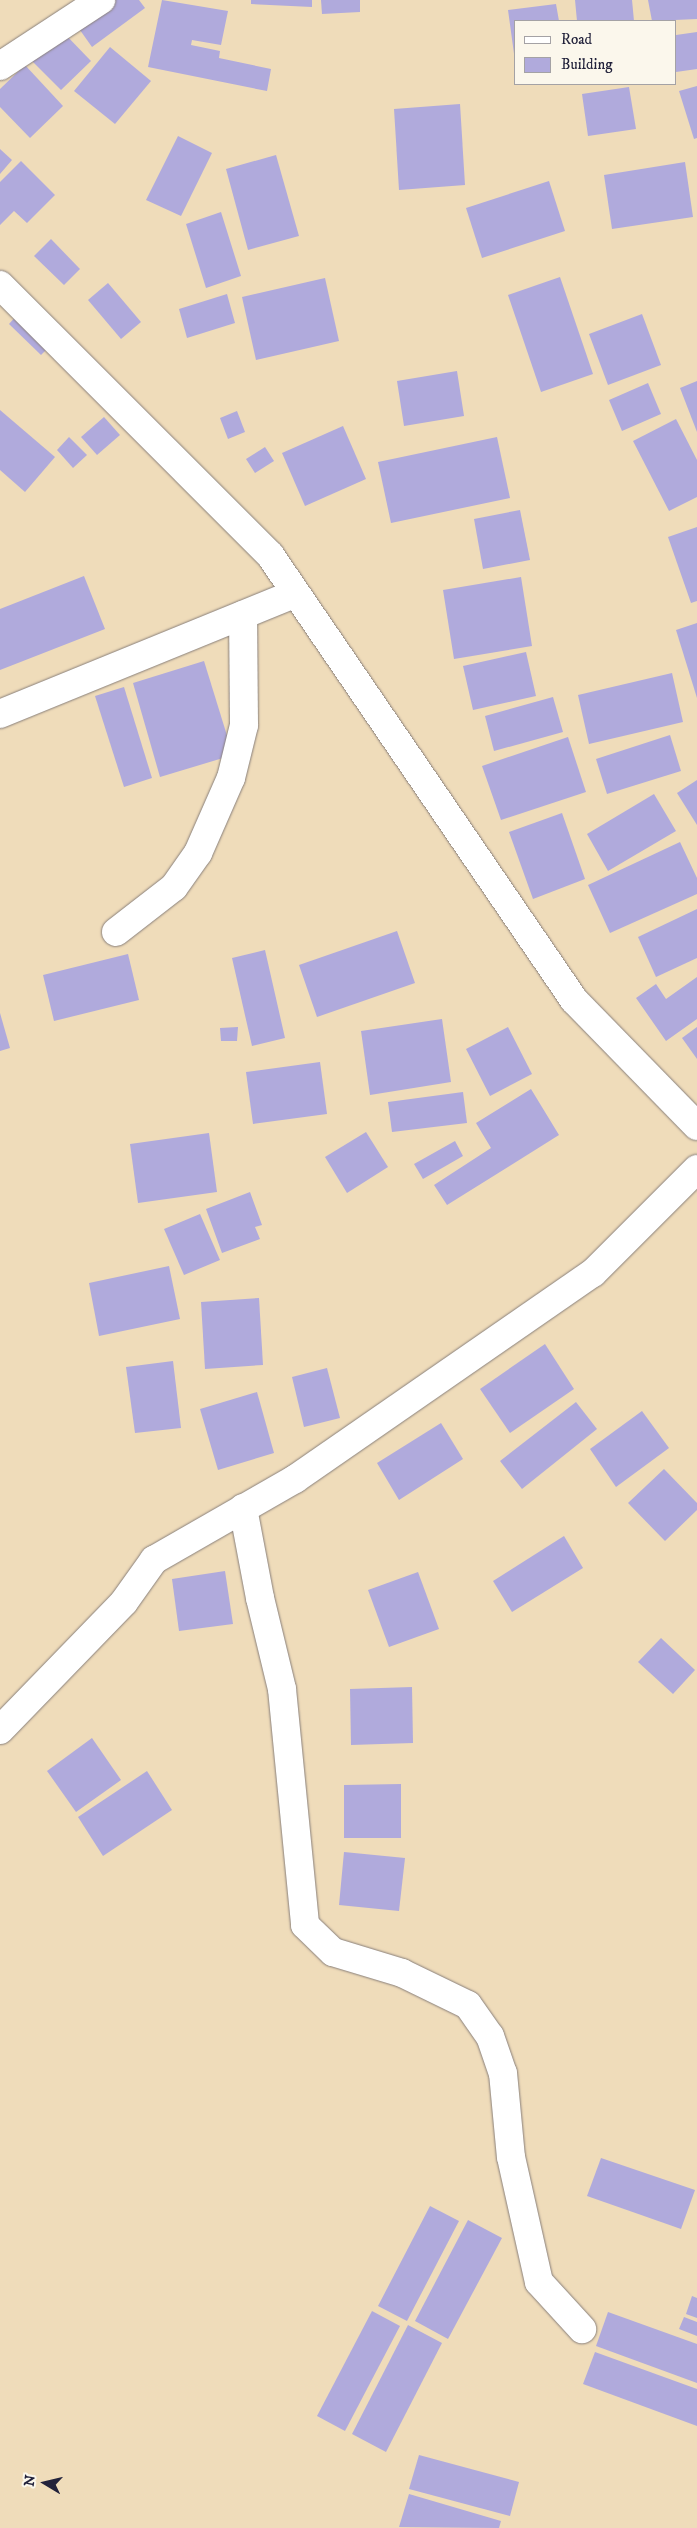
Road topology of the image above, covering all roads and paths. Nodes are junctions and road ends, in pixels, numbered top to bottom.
1 (101, 0) edge
2 (0, 66) edge
3 (0, 285) edge
4 (294, 594) junction
5 (243, 615) junction
6 (0, 714) edge
7 (116, 932) dead end
8 (697, 1126) edge
9 (697, 1169) edge
10 (243, 1508) junction
11 (0, 1730) edge
12 (582, 2329) dead end

1 - 2 street
3 - 4 street
4 - 5 street
4 - 8 street
5 - 6 street
5 - 7 street
9 - 10 street
10 - 11 street
10 - 12 street

